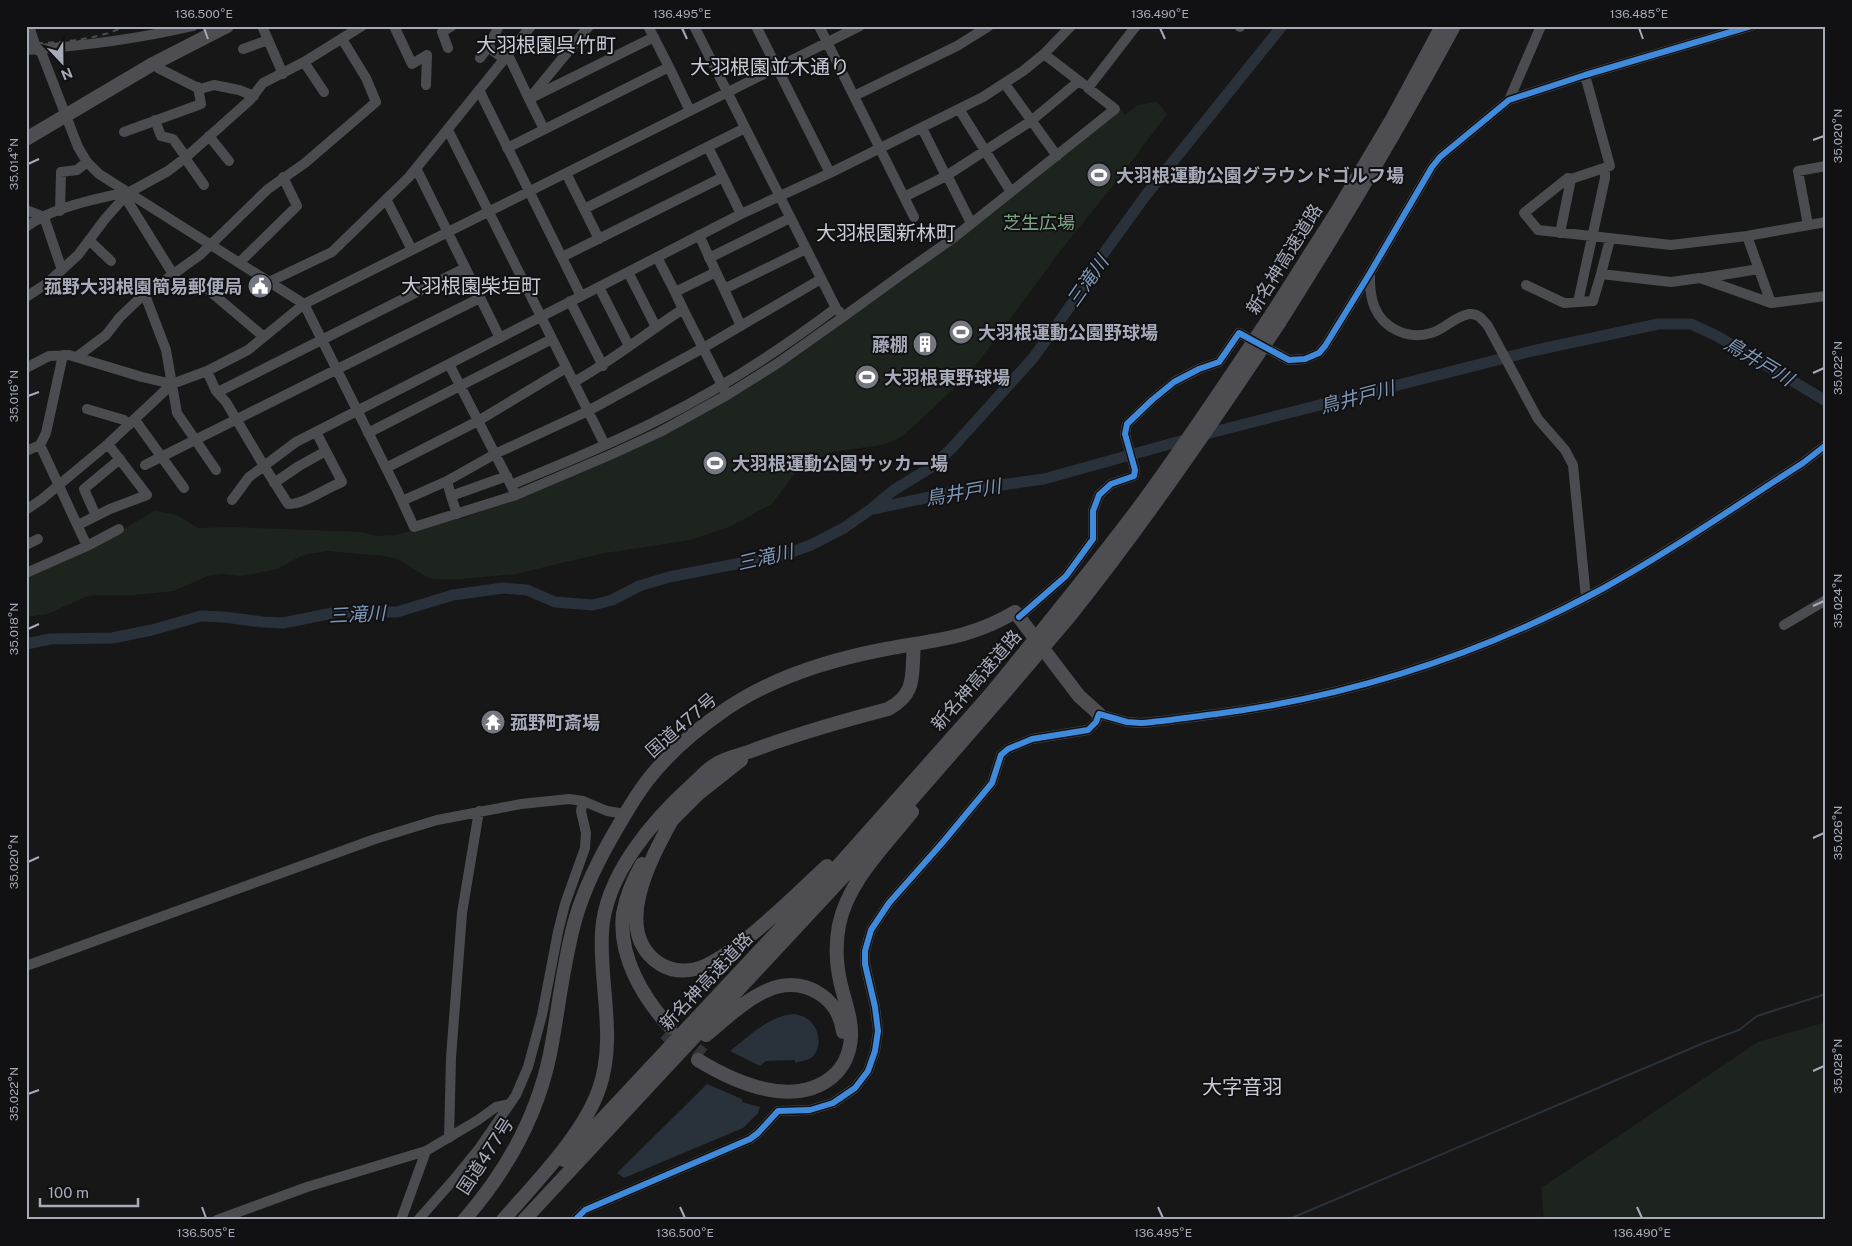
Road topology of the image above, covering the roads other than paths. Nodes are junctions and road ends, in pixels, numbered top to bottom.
1 (29, 26) edge
2 (193, 26) edge
3 (227, 26) edge
4 (262, 26) edge
5 (362, 26) edge
6 (394, 26) edge
7 (452, 26) edge
8 (531, 26) edge
9 (589, 26) edge
10 (648, 26) edge
11 (694, 26) edge
12 (756, 26) edge
13 (819, 26) edge
14 (860, 26) edge
15 (988, 26) edge
16 (1071, 26) edge
17 (1136, 26) edge
18 (1442, 26) edge
19 (1454, 26) edge
20 (1541, 26) edge
21 (1751, 26) edge
22 (498, 27) edge
23 (654, 37) junction
24 (342, 38) junction
25 (29, 39) edge
26 (268, 40) junction
27 (827, 43) junction
28 (488, 47) junction
29 (448, 48) dead end
30 (26, 50) edge
31 (39, 50) junction
32 (243, 50) dead end
33 (1044, 54) junction
34 (506, 57) junction
35 (480, 58) dead end
36 (304, 62) junction
37 (155, 63) junction
38 (669, 67) junction
39 (777, 68) junction
40 (283, 74) junction
41 (1585, 75) junction
42 (1005, 84) junction
43 (1084, 84) junction
44 (426, 85) dead end
45 (198, 87) junction
46 (479, 90) junction
47 (324, 92) dead end
48 (727, 92) junction
49 (254, 96) junction
50 (854, 96) junction
51 (529, 99) junction
52 (1510, 100) junction
53 (959, 109) junction
54 (690, 112) junction
55 (65, 116) junction
56 (155, 120) junction
57 (1031, 121) junction
58 (745, 128) junction
59 (922, 128) junction
60 (544, 129) junction
61 (448, 130) junction
62 (124, 132) dead end
63 (209, 136) junction
64 (26, 139) edge
65 (708, 147) junction
66 (507, 148) junction
67 (880, 149) junction
68 (985, 150) junction
69 (1057, 156) junction
70 (185, 158) junction
71 (229, 161) dead end
72 (87, 162) junction
73 (1826, 166) edge
74 (416, 168) junction
75 (1605, 169) junction
76 (566, 173) junction
77 (830, 174) junction
78 (947, 176) junction
79 (283, 177) junction
80 (723, 177) junction
81 (1571, 179) junction
82 (204, 185) dead end
83 (529, 192) junction
84 (1011, 192) junction
85 (126, 194) junction
86 (779, 197) junction
87 (904, 197) junction
88 (386, 199) junction
89 (584, 209) junction
90 (26, 210) edge
91 (60, 211) junction
92 (488, 212) junction
93 (741, 214) junction
94 (44, 217) junction
95 (914, 217) dead end
96 (790, 218) junction
97 (1826, 222) edge
98 (971, 223) junction
99 (1808, 225) junction
100 (26, 228) edge
101 (447, 232) junction
102 (1560, 233) junction
103 (699, 235) junction
104 (1747, 236) junction
105 (1592, 237) junction
106 (599, 239) junction
107 (1610, 239) junction
108 (89, 240) junction
109 (211, 246) junction
110 (806, 249) junction
111 (412, 250) junction
112 (562, 257) junction
113 (657, 257) junction
114 (709, 258) junction
115 (111, 261) dead end
116 (239, 263) junction
117 (465, 268) junction
118 (62, 270) junction
119 (1759, 270) junction
120 (628, 272) junction
121 (716, 272) junction
122 (1370, 273) junction
123 (173, 274) junction
124 (1601, 274) junction
125 (1700, 278) junction
126 (821, 279) junction
127 (269, 282) junction
128 (1526, 285) dead end
129 (599, 287) junction
130 (724, 289) junction
131 (177, 290) dead end
132 (675, 292) junction
133 (145, 294) junction
134 (581, 296) junction
135 (1826, 296) edge
136 (26, 297) edge
137 (480, 298) junction
138 (570, 301) junction
139 (1578, 302) junction
140 (1772, 303) junction
141 (304, 304) junction
142 (836, 308) junction
143 (683, 309) junction
144 (541, 316) junction
145 (843, 317) junction
146 (1274, 320) junction
147 (741, 326) junction
148 (656, 327) junction
149 (264, 337) junction
150 (500, 338) junction
151 (552, 339) junction
152 (322, 340) junction
153 (630, 346) junction
154 (703, 348) junction
155 (63, 354) junction
156 (78, 356) junction
157 (449, 364) junction
158 (603, 366) junction
159 (26, 368) edge
160 (566, 368) junction
161 (337, 370) junction
162 (208, 371) junction
163 (574, 382) junction
164 (172, 384) junction
165 (723, 385) junction
166 (460, 386) junction
167 (216, 391) junction
168 (728, 395) junction
169 (87, 409) dead end
170 (357, 411) junction
171 (588, 411) junction
172 (235, 421) junction
173 (478, 421) junction
174 (132, 422) junction
175 (316, 432) junction
176 (368, 433) junction
177 (196, 440) junction
178 (108, 444) junction
179 (40, 445) junction
180 (605, 445) junction
181 (1826, 445) edge
182 (26, 451) edge
183 (326, 451) junction
184 (496, 454) junction
185 (163, 456) junction
186 (120, 459) junction
187 (145, 464) dead end
188 (264, 466) junction
189 (386, 468) junction
190 (216, 470) dead end
191 (447, 481) junction
192 (274, 483) junction
193 (59, 485) junction
194 (512, 485) junction
195 (184, 488) dead end
196 (451, 496) junction
197 (232, 500) dead end
198 (402, 501) junction
199 (26, 510) edge
200 (457, 514) junction
201 (96, 516) junction
202 (78, 525) junction
203 (119, 529) dead end
204 (38, 539) dead end
205 (26, 545) edge
206 (87, 546) junction
207 (26, 573) edge
208 (1586, 598) junction
209 (1826, 600) edge
210 (1019, 617) junction
211 (1784, 625) dead end
212 (914, 645) junction
213 (995, 697) junction
214 (990, 710) junction
215 (1099, 714) junction
216 (583, 801) junction
217 (890, 807) junction
218 (478, 811) junction
219 (670, 812) junction
220 (625, 814) junction
221 (26, 966) edge
222 (668, 1030) tunnel mouth
223 (668, 1066) junction
224 (510, 1104) junction
225 (449, 1138) junction
226 (426, 1151) junction
227 (217, 1220) edge
228 (402, 1220) edge
229 (418, 1220) edge
230 (464, 1220) edge
231 (504, 1220) edge
232 (524, 1220) edge
233 (576, 1220) edge

1 - 25 street
2 - 31 street
3 - 37 highway
4 - 26 street
5 - 24 street
6 - 44 street
7 - 29 street
8 - 34 street
9 - 51 street
10 - 23 street
11 - 48 street
12 - 39 street
13 - 27 street
14 - 27 street
15 - 50 street
16 - 33 street
17 - 43 street
18 - 146 highway, 新名神高速道路
19 - 146 highway, 新名神高速道路
20 - 52 street
21 - 41 street
22 - 28 street
23 - 38 street
23 - 51 street
24 - 36 street
24 - 79 street
25 - 31 street
26 - 32 street
26 - 40 street
27 - 39 street
27 - 50 street
28 - 34 street
28 - 35 street
30 - 31 street
31 - 55 street
33 - 42 street
33 - 43 street
34 - 46 street
34 - 51 street
36 - 40 street
36 - 47 street
37 - 45 street
37 - 55 highway
38 - 54 street
38 - 60 street
39 - 48 street
39 - 77 street
40 - 49 street
41 - 52 street
41 - 75 street
42 - 53 street
42 - 57 street
43 - 57 street
43 - 69 street
45 - 49 street
45 - 56 street
46 - 61 street
46 - 66 street
48 - 54 street
48 - 58 street
49 - 63 street
50 - 67 street
51 - 60 street
52 - 122 street
53 - 59 street
53 - 68 street
54 - 76 street
55 - 64 highway
55 - 72 street
56 - 62 street
56 - 70 street
57 - 68 street
57 - 69 street
58 - 65 street
58 - 86 street
59 - 67 street
59 - 78 street
60 - 66 street
61 - 74 street
61 - 92 street
63 - 70 street
63 - 71 street
65 - 80 street
65 - 89 street
66 - 83 street
67 - 77 street
67 - 87 street
68 - 78 street
68 - 84 street
69 - 84 street
70 - 82 street
70 - 85 street
72 - 85 street
72 - 91 street
73 - 99 street
74 - 88 street
74 - 101 street
75 - 81 street
75 - 105 street
76 - 83 street
76 - 89 street
77 - 86 street
78 - 87 street
78 - 98 street
79 - 109 street
79 - 116 street
80 - 93 street
80 - 106 street
81 - 102 street
81 - 102 street
83 - 92 street
83 - 112 street
84 - 98 street
85 - 91 street
85 - 108 street
85 - 109 street
85 - 123 street
86 - 93 street
86 - 96 street
87 - 95 street
88 - 111 street
88 - 127 street
89 - 106 street
90 - 94 street
91 - 94 street
92 - 101 street
92 - 144 street
93 - 103 street
94 - 100 street
94 - 118 street
96 - 110 street
96 - 114 street
97 - 99 street
98 - 145 street
99 - 104 street
101 - 111 street
101 - 117 street
102 - 105 street
103 - 113 street
103 - 114 street
104 - 107 street
104 - 119 street
105 - 107 street
105 - 139 street
106 - 112 street
107 - 124 street
108 - 115 street
108 - 118 street
109 - 116 street
109 - 123 street
110 - 126 street
110 - 130 street
111 - 141 street
112 - 134 street
113 - 120 street
113 - 132 street
114 - 121 street
116 - 127 street
117 - 137 street
117 - 152 street
118 - 136 street
119 - 125 street
119 - 140 street
120 - 129 street
120 - 148 street
121 - 130 street
121 - 132 street
122 - 208 street
122 - 210 street
123 - 133 street
124 - 125 street
124 - 139 street
125 - 140 street
126 - 142 street
126 - 147 street
127 - 141 street
128 - 139 street
129 - 134 street
129 - 153 street
130 - 147 street
131 - 149 street
132 - 143 street
133 - 156 street
133 - 164 street
134 - 138 street
135 - 140 street
137 - 150 street
137 - 161 street
138 - 144 street
138 - 158 street
141 - 149 street
141 - 152 street
142 - 145 street
142 - 165 street
143 - 148 street
143 - 154 street
144 - 150 street
144 - 151 street
145 - 168 street
146 - 213 highway, 新名神高速道路, bridge
147 - 154 street
148 - 153 street
149 - 162 street
150 - 157 street
151 - 160 street
151 - 166 street
152 - 161 street
152 - 167 street
153 - 158 street
154 - 165 street
154 - 171 street
155 - 156 street
155 - 159 street
155 - 179 street
156 - 164 street
157 - 166 street
157 - 170 street
158 - 163 street
160 - 163 street
160 - 173 street
161 - 170 street
161 - 172 street
162 - 164 street
162 - 167 street
163 - 171 street
164 - 174 street
164 - 177 street
165 - 168 street
165 - 180 street
166 - 173 street
166 - 176 street
167 - 172 street
168 - 194 street
169 - 174 street
170 - 175 street
170 - 176 street
171 - 180 street
171 - 184 street
172 - 177 street
172 - 188 street
173 - 184 street
173 - 189 street
174 - 178 street
174 - 185 street
175 - 183 street
175 - 188 street
176 - 189 street
177 - 185 street
177 - 190 street
178 - 186 street
178 - 193 street
179 - 182 street
179 - 193 street
180 - 194 street
181 - 208 street
183 - 192 street
183 - 192 street
184 - 191 street
184 - 194 street
185 - 187 street
185 - 195 street
186 - 201 street
186 - 201 street
188 - 192 street
188 - 197 street
189 - 198 street
191 - 196 street
191 - 198 street
193 - 199 street
193 - 202 street
194 - 196 street
194 - 200 street
196 - 200 street
198 - 200 street
201 - 202 street
202 - 206 street
203 - 206 street
204 - 205 street
206 - 207 street
208 - 215 street
209 - 211 street
210 - 212 highway, 国道477号
210 - 215 highway
212 - 219 highway
212 - 220 highway, 国道477号
213 - 214 highway, 新名神高速道路
213 - 217 highway, 新名神高速道路
214 - 223 highway, 新名神高速道路
214 - 223 highway
215 - 233 street
216 - 218 street
216 - 220 street
216 - 224 street
217 - 219 highway
217 - 231 highway, 新名神高速道路
218 - 221 street
218 - 225 street
219 - 222 highway
219 - 231 highway
220 - 230 highway, 国道477号
223 - 232 highway, 新名神高速道路
224 - 225 street
224 - 229 street
225 - 226 street
226 - 227 street
226 - 228 street

